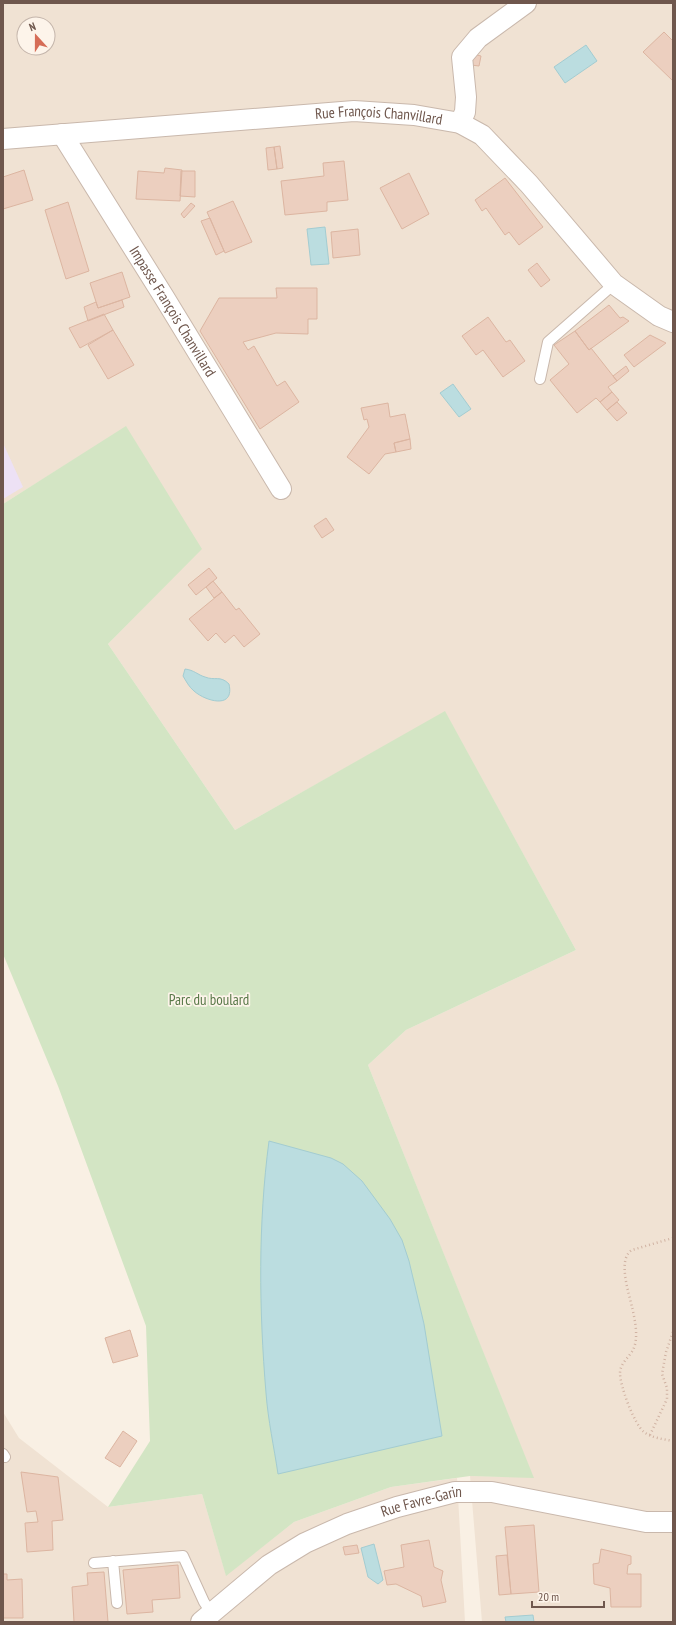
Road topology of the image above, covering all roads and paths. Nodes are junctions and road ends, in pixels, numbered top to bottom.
1 (526, 3) edge
2 (460, 123) junction
3 (62, 134) junction
4 (3, 139) edge
5 (614, 284) junction
6 (673, 322) edge
7 (540, 379) dead end
8 (281, 489) dead end
9 (673, 1238) edge
10 (673, 1332) edge
11 (650, 1435) junction
12 (673, 1441) edge
13 (673, 1522) edge
14 (113, 1562) junction
15 (94, 1563) dead end
16 (117, 1603) dead end
17 (206, 1618) edge

1 - 2 street
2 - 3 street, Rue François Chanvillard
2 - 5 street, Rue François Chanvillard
3 - 4 street, Rue François Chanvillard
3 - 8 street, Impasse François Chanvillard
5 - 6 street, Rue François Chanvillard
5 - 7 lane
9 - 11 path
10 - 11 path
11 - 12 path
13 - 17 street, Rue Favre-Garin
14 - 15 lane
14 - 16 lane
14 - 17 lane

